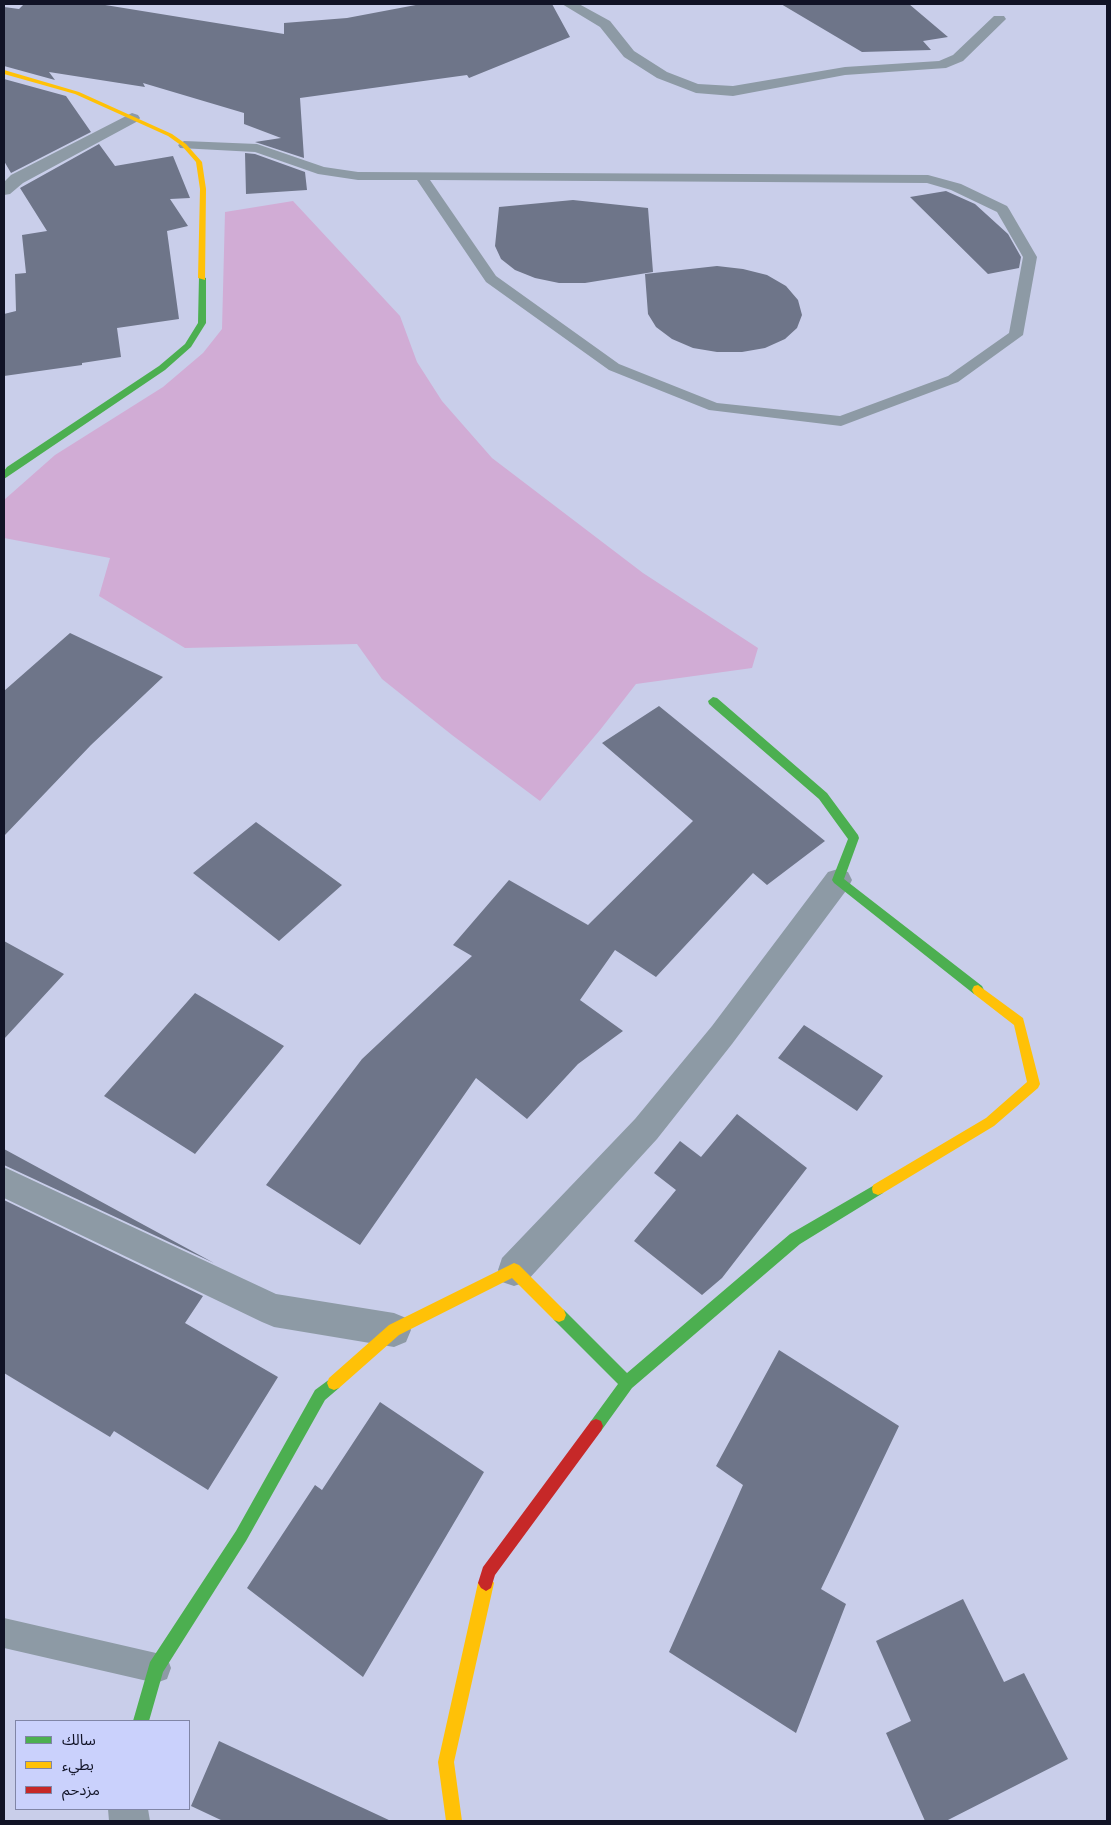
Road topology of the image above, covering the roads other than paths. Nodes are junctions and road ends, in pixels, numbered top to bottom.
1 (569, 4) edge
2 (999, 19) dead end
3 (4, 72) edge
4 (132, 118) junction
5 (184, 145) junction
6 (421, 176) junction
7 (4, 190) edge
8 (4, 476) edge
9 (713, 701) dead end
10 (838, 880) junction
11 (4, 1182) edge
12 (514, 1270) junction
13 (394, 1330) junction
14 (627, 1383) junction
15 (4, 1633) edge
16 (156, 1668) junction
17 (141, 1720) edge
18 (454, 1821) edge

1 - 2 street
3 - 4 street
4 - 5 street
4 - 7 street
5 - 6 lane
5 - 8 street
6 - 6 lane
9 - 10 street
10 - 12 street
10 - 14 street
11 - 13 street
12 - 13 street
12 - 14 street
13 - 16 street
14 - 18 street
15 - 16 lane
16 - 17 street

